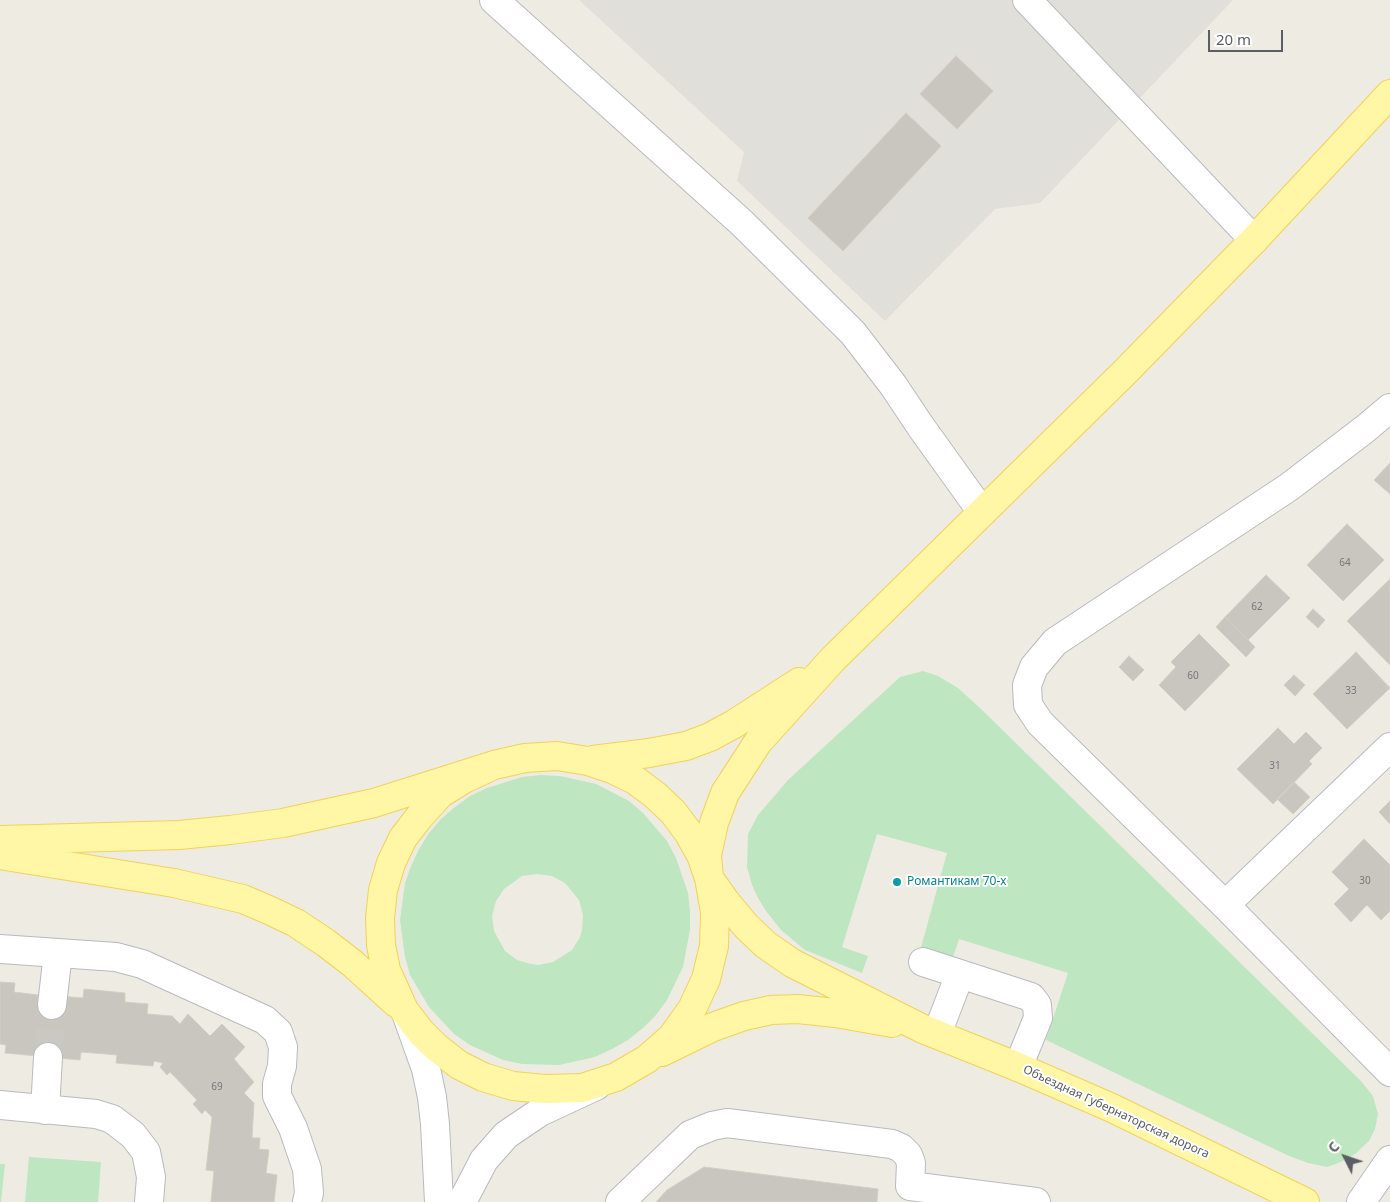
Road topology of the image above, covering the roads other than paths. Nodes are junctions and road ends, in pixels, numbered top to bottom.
1 (494, 0) edge
2 (1027, 0) edge
3 (1390, 94) edge
4 (1254, 240) junction
5 (1390, 408) edge
6 (982, 512) junction
7 (833, 659) junction
8 (1390, 747) edge
9 (588, 761) junction
10 (494, 765) junction
11 (0, 840) edge
12 (0, 855) edge
13 (709, 878) junction
14 (1225, 906) junction
15 (0, 949) edge
16 (58, 953) junction
17 (923, 962) dead end
18 (960, 974) junction
19 (52, 1005) tunnel mouth
20 (404, 1010) junction
21 (930, 1032) junction
22 (48, 1057) tunnel mouth
23 (647, 1059) junction
24 (1018, 1067) junction
25 (1390, 1072) edge
26 (616, 1077) junction
27 (0, 1105) edge
28 (45, 1110) junction
29 (1390, 1160) edge
30 (909, 1194) edge
31 (149, 1202) edge
32 (307, 1202) edge
33 (439, 1202) edge
34 (462, 1202) edge
35 (620, 1202) edge
36 (1036, 1202) edge
37 (1305, 1202) edge
38 (1361, 1202) edge

1 - 6 street
2 - 4 street
3 - 4 main road
4 - 6 main road
5 - 14 street
6 - 7 main road
7 - 9 main road
7 - 13 main road
8 - 14 street
9 - 10 main road
9 - 13 main road
10 - 11 main road
10 - 20 main road
12 - 20 main road
13 - 21 main road
13 - 23 main road
14 - 25 street
15 - 16 street
16 - 19 street
16 - 32 street
17 - 18 street
18 - 21 street
18 - 24 street
20 - 26 main road
20 - 33 street
21 - 23 main road
21 - 24 main road, Объездная Губернаторская дорога
22 - 28 street
23 - 26 main road
24 - 37 main road, Объездная Губернаторская дорога
26 - 34 street
27 - 28 street
28 - 31 street
29 - 38 street
30 - 35 street
30 - 36 street

